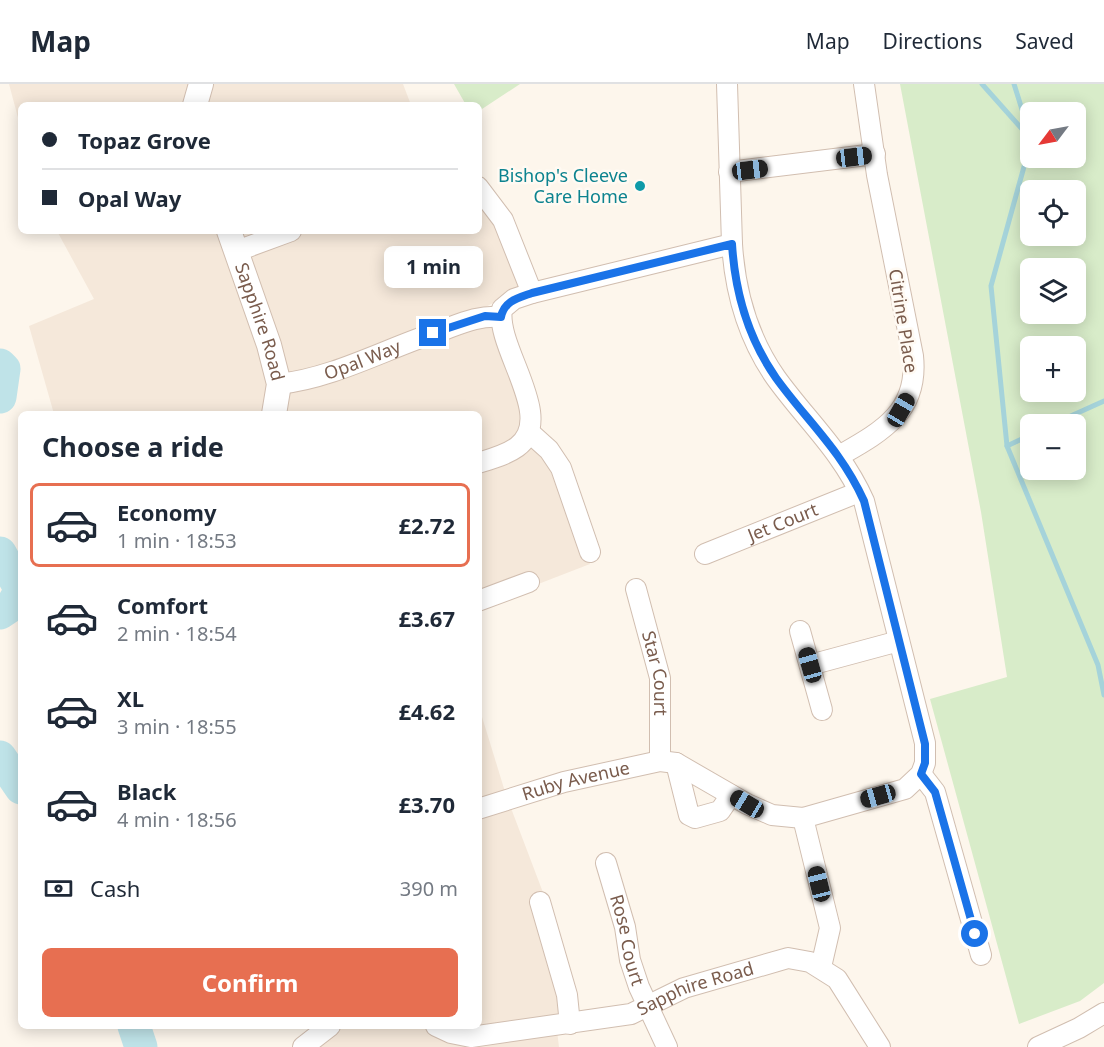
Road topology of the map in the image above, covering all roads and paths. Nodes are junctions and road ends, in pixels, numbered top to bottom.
1 (201, 84) edge
2 (727, 84) edge
3 (864, 84) edge
4 (196, 102) edge
5 (875, 154) junction
6 (729, 172) junction
7 (482, 192) edge
8 (274, 234) edge
9 (233, 241) edge
10 (732, 244) junction
11 (532, 293) junction
12 (501, 317) junction
13 (279, 384) junction
14 (274, 411) edge
15 (529, 432) junction
16 (839, 456) junction
17 (482, 461) edge
18 (860, 492) junction
19 (590, 552) dead end
20 (705, 554) dead end
21 (529, 582) dead end
22 (636, 589) dead end
23 (482, 600) edge
24 (800, 632) dead end
25 (899, 640) junction
26 (810, 665) junction
27 (822, 710) dead end
28 (668, 762) junction
29 (921, 774) junction
30 (731, 795) junction
31 (482, 808) edge
32 (802, 818) junction
33 (606, 863) dead end
34 (540, 902) dead end
35 (981, 955) dead end
36 (821, 967) junction
37 (647, 1008) junction
38 (1104, 1013) edge
39 (570, 1024) junction
40 (326, 1029) edge
41 (440, 1035) edge
42 (303, 1047) edge
43 (668, 1047) edge
44 (880, 1047) edge
45 (1038, 1047) edge

1 - 4 street
2 - 6 street
3 - 5 street, Citrine Place
5 - 6 street
5 - 16 street, Citrine Place
6 - 10 street
7 - 11 street
8 - 9 street
9 - 13 street, Sapphire Road
10 - 11 street
10 - 16 street
11 - 12 street
12 - 13 street, Opal Way
12 - 15 street
13 - 14 street, Sapphire Road
15 - 17 street
15 - 19 street
16 - 18 street
18 - 20 street, Jet Court
18 - 25 street
21 - 23 street
22 - 28 street, Star Court
24 - 26 street
25 - 26 street
25 - 29 street
26 - 27 street
28 - 30 street
28 - 30 street
28 - 31 street, Ruby Avenue
29 - 32 street
29 - 35 street
30 - 32 street
32 - 36 street
33 - 37 street, Rose Court
34 - 39 street
36 - 37 street, Sapphire Road
36 - 44 street, Sapphire Road
37 - 39 street, Sapphire Road
37 - 43 street, Rose Court
38 - 45 street
39 - 41 street, Sapphire Road
40 - 42 street

